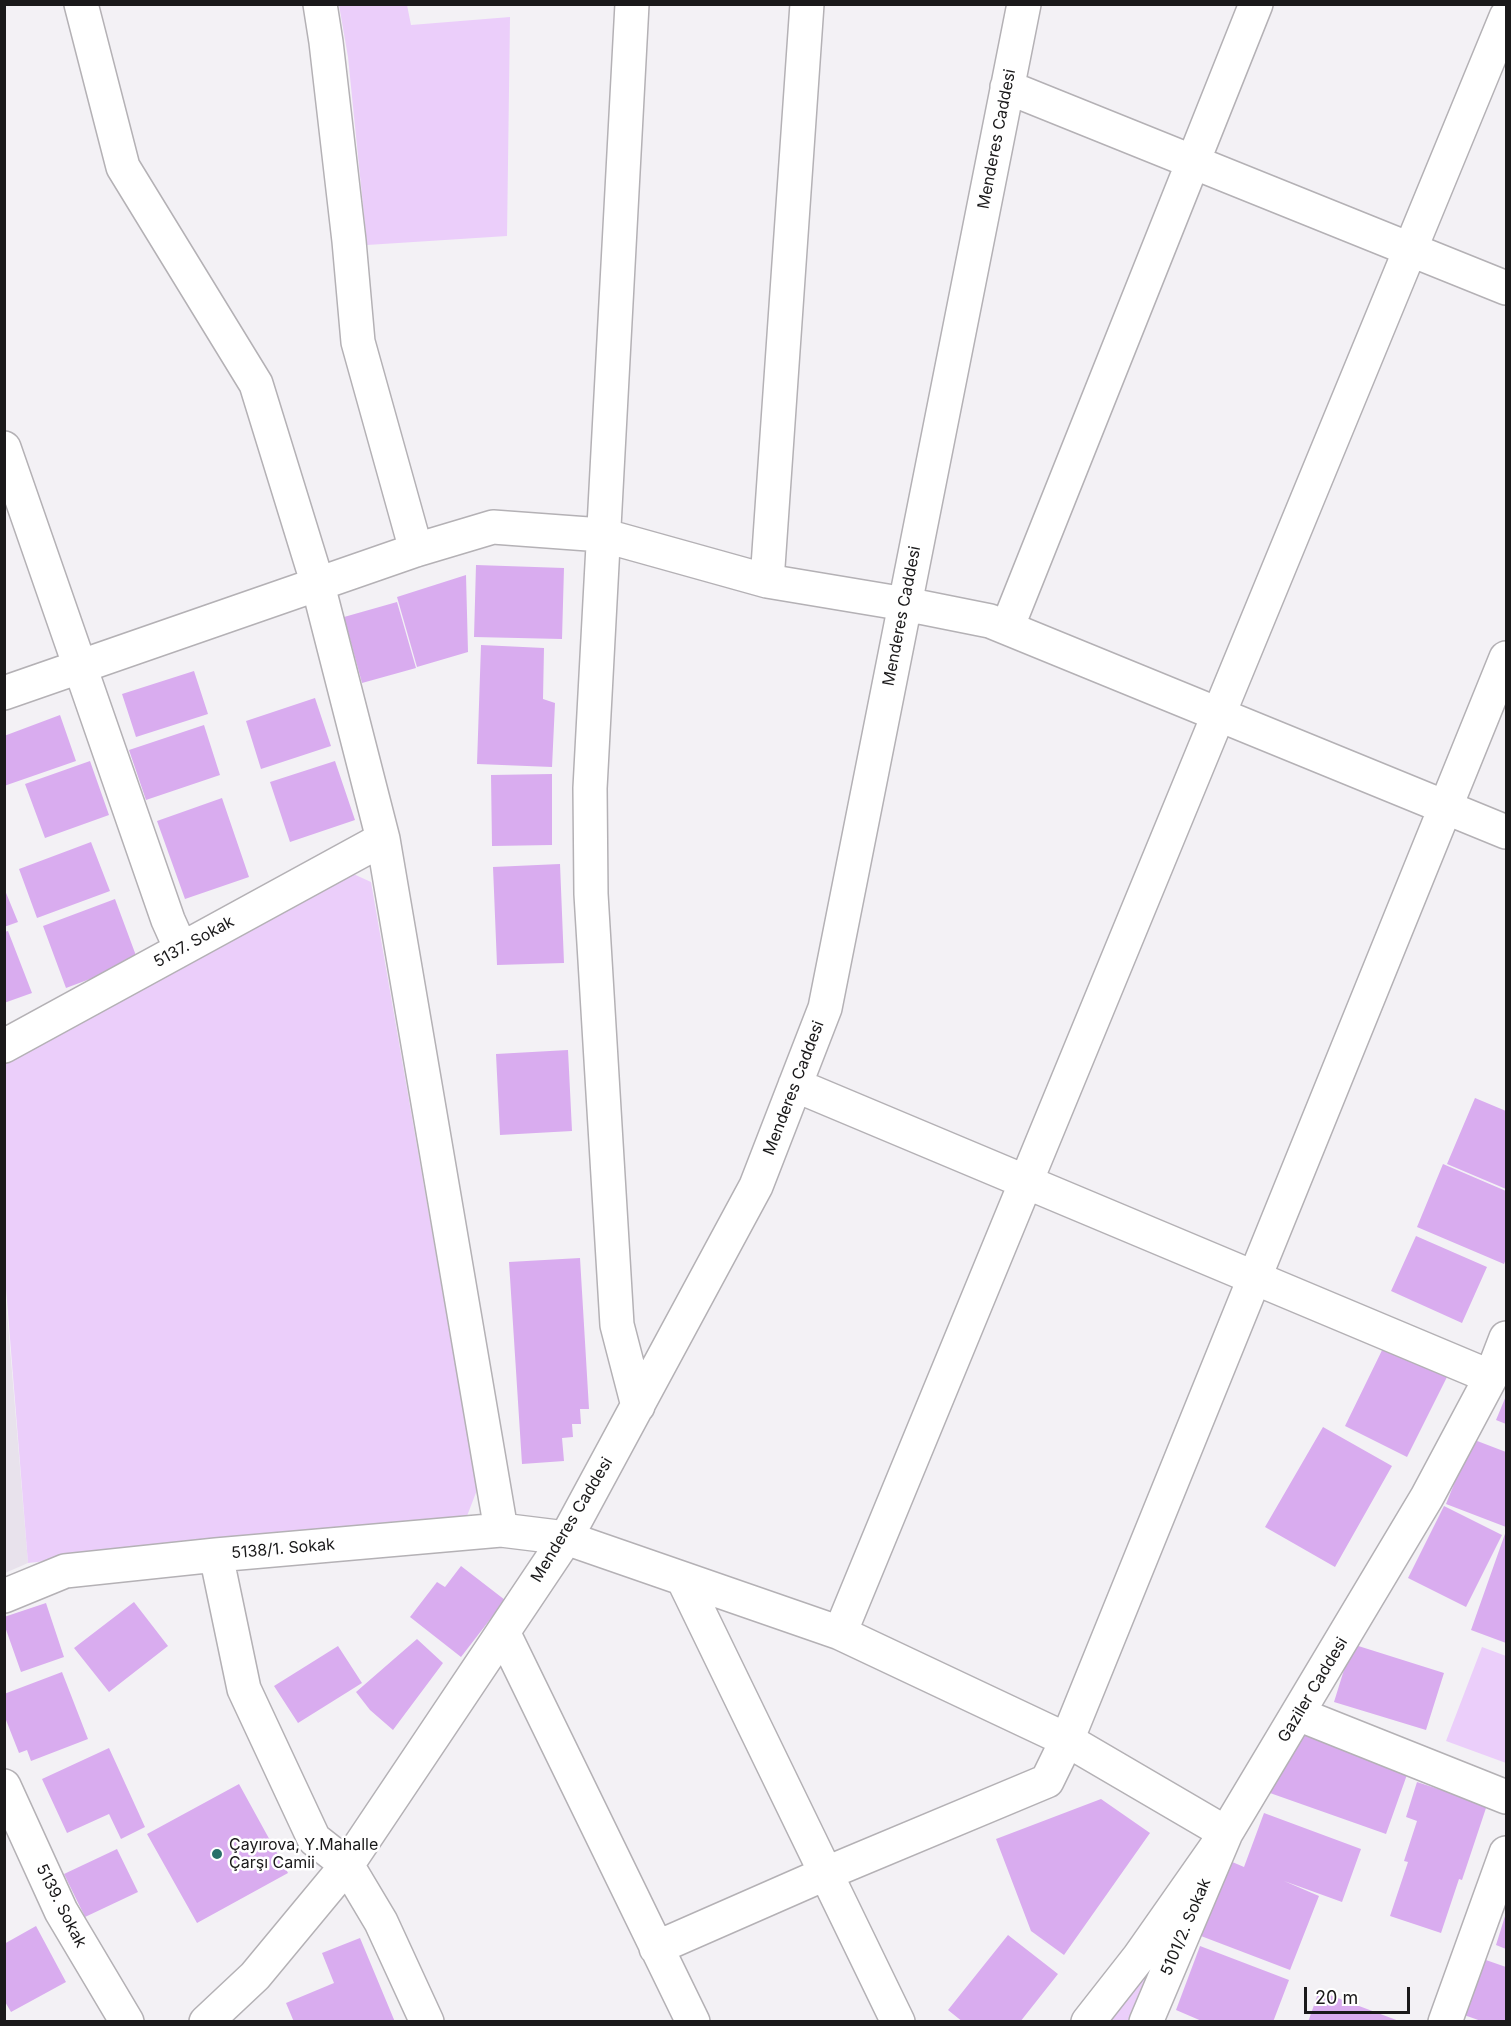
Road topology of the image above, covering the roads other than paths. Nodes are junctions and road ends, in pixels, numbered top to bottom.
1 (81, 4) edge
2 (320, 4) edge
3 (632, 4) edge
4 (807, 4) edge
5 (1024, 4) edge
6 (1256, 4) edge
7 (1506, 17) edge
8 (1007, 87) junction
9 (1193, 162) junction
10 (1411, 249) junction
11 (1506, 288) edge
12 (4, 448) edge
13 (602, 535) junction
14 (416, 550) junction
15 (766, 581) junction
16 (318, 585) junction
17 (905, 604) junction
18 (1007, 628) junction
19 (1506, 658) edge
20 (80, 667) junction
21 (4, 693) edge
22 (1219, 715) junction
23 (1446, 807) junction
24 (1506, 832) edge
25 (382, 839) junction
26 (181, 949) junction
27 (4, 1046) edge
28 (795, 1085) junction
29 (1026, 1182) junction
30 (1255, 1278) junction
31 (1506, 1338) edge
32 (1491, 1377) junction
33 (638, 1406) junction
34 (501, 1530) junction
35 (566, 1538) junction
36 (216, 1555) junction
37 (683, 1579) junction
38 (4, 1596) edge
39 (503, 1632) junction
40 (840, 1633) junction
41 (1298, 1714) junction
42 (1067, 1740) junction
43 (4, 1786) edge
44 (1506, 1797) edge
45 (1226, 1833) junction
46 (1506, 1853) edge
47 (347, 1864) junction
48 (827, 1873) junction
49 (656, 1948) junction
50 (127, 2022) edge
51 (206, 2022) edge
52 (427, 2022) edge
53 (693, 2022) edge
54 (898, 2022) edge
55 (1088, 2022) edge
56 (1146, 2022) edge
57 (1445, 2022) edge

1 - 16 street
2 - 14 street
3 - 13 street
4 - 15 street
5 - 8 street, Menderes Caddesi
6 - 9 street
7 - 10 street
8 - 9 street
8 - 17 street, Menderes Caddesi
9 - 10 street
9 - 18 street
10 - 11 street
10 - 22 street
12 - 20 street
13 - 14 street
13 - 15 street
13 - 33 street
14 - 16 street
15 - 17 street
16 - 20 street
16 - 25 street
17 - 18 street
17 - 28 street, Menderes Caddesi
18 - 22 street
19 - 23 street
20 - 21 street
20 - 26 street
22 - 23 street
22 - 29 street
23 - 24 street
23 - 30 street
25 - 26 street, 5137. Sokak
25 - 34 street
26 - 27 street, 5137. Sokak
28 - 29 street
28 - 33 street, Menderes Caddesi
29 - 30 street
29 - 40 street
30 - 32 street
30 - 42 street
31 - 32 street, Gaziler Caddesi
32 - 41 street, Gaziler Caddesi
33 - 35 street, Menderes Caddesi
34 - 35 street, 5138/1. Sokak
34 - 36 street, 5138/1. Sokak
35 - 37 street, 5138/1. Sokak
35 - 39 street, Menderes Caddesi
36 - 38 street, 5138/1. Sokak
36 - 47 street
37 - 40 street, 5138/1. Sokak
37 - 48 street
39 - 47 street, Menderes Caddesi
39 - 49 street
40 - 42 street, 5138/1. Sokak
41 - 44 street
41 - 45 street, Gaziler Caddesi
42 - 45 street, 5138/1. Sokak
42 - 48 street
43 - 50 street, 5139. Sokak
45 - 55 street, Gaziler Caddesi
45 - 56 street, 5101/2. Sokak
46 - 57 street
47 - 51 street, Menderes Caddesi
47 - 52 street
48 - 49 street
48 - 54 street
49 - 53 street

